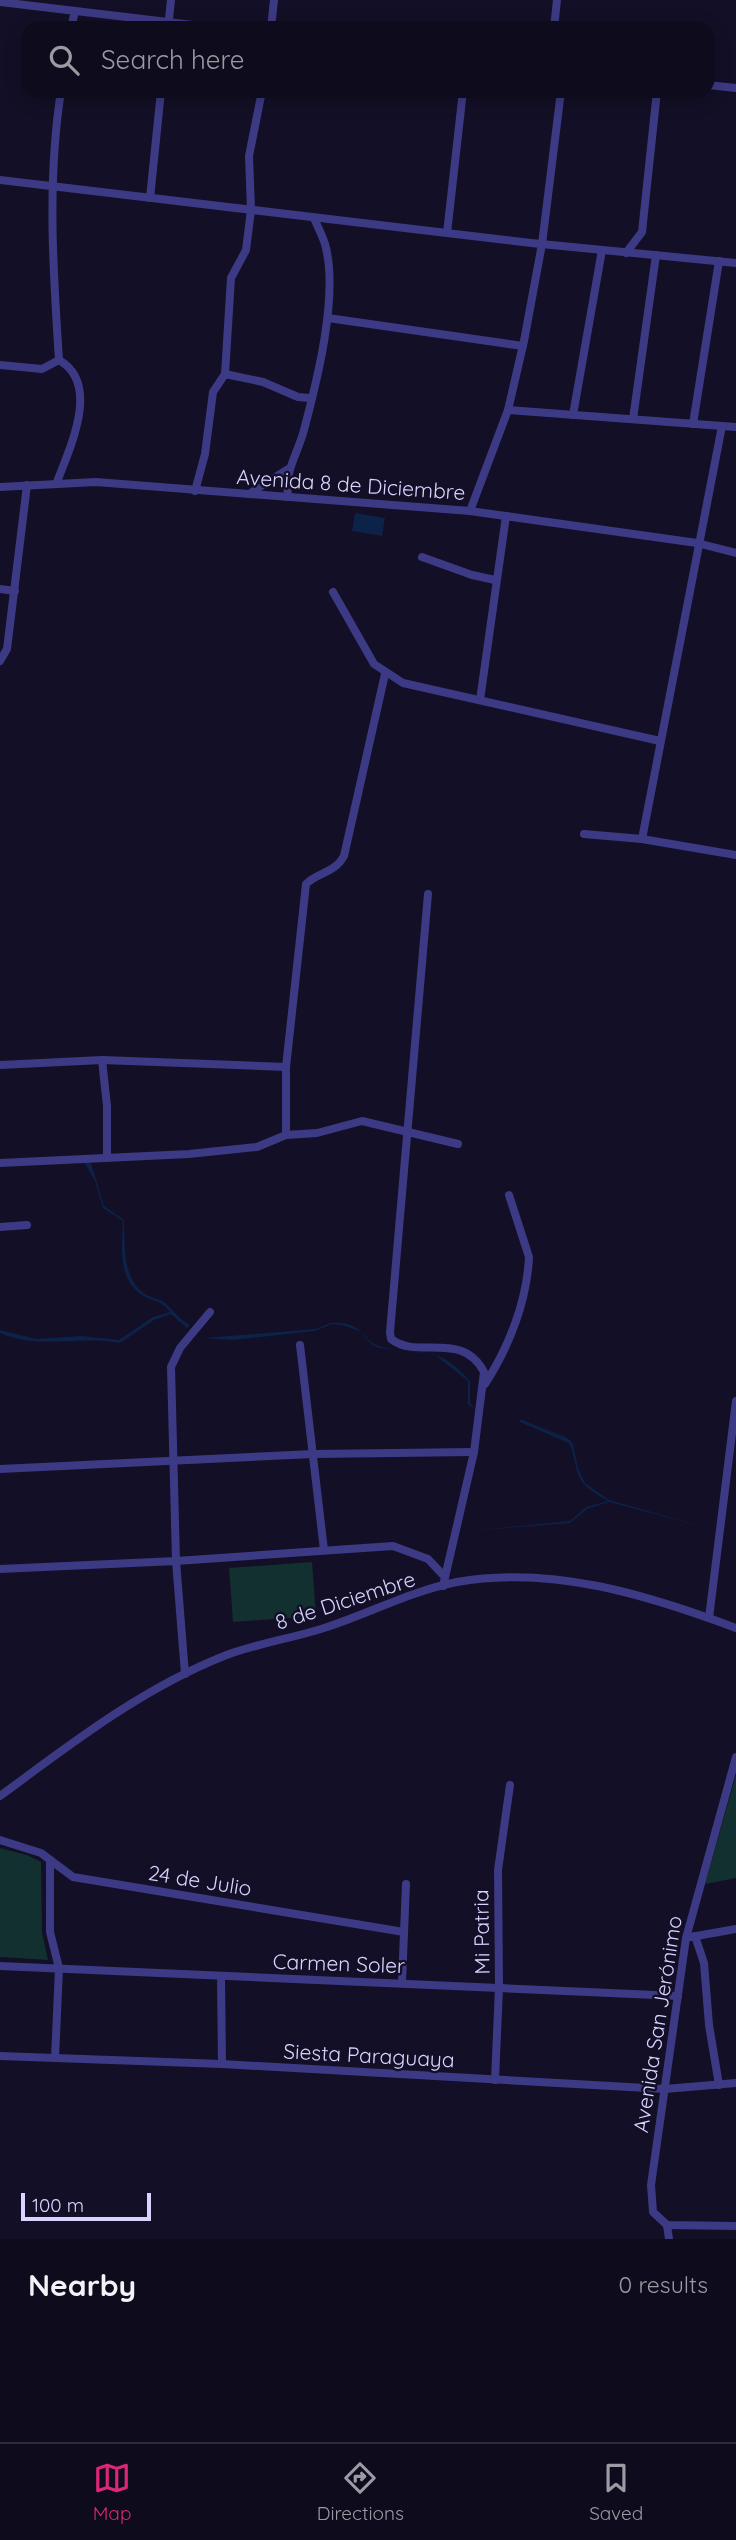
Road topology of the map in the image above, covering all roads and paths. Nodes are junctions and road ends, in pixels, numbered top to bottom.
1 (172, 0) edge
2 (274, 0) edge
3 (557, 0) edge
4 (0, 2) edge
5 (75, 10) junction
6 (73, 21) edge
7 (143, 21) edge
8 (169, 21) edge
9 (272, 21) edge
10 (555, 21) edge
11 (715, 86) edge
12 (736, 88) edge
13 (60, 98) edge
14 (160, 98) edge
15 (261, 98) edge
16 (462, 98) edge
17 (560, 98) edge
18 (656, 98) edge
19 (0, 180) edge
20 (53, 186) junction
21 (150, 198) junction
22 (251, 210) junction
23 (314, 218) junction
24 (447, 233) junction
25 (541, 244) junction
26 (602, 250) junction
27 (626, 253) junction
28 (656, 255) junction
29 (719, 261) junction
30 (736, 262) edge
31 (328, 318) junction
32 (523, 346) junction
33 (59, 360) junction
34 (0, 365) edge
35 (225, 374) junction
36 (310, 398) junction
37 (508, 410) junction
38 (573, 415) junction
39 (633, 419) junction
40 (693, 424) junction
41 (722, 426) junction
42 (736, 427) edge
43 (288, 469) junction
44 (57, 482) junction
45 (27, 485) junction
46 (0, 487) edge
47 (195, 491) junction
48 (248, 494) junction
49 (288, 497) junction
50 (470, 511) junction
51 (506, 516) junction
52 (697, 543) junction
53 (736, 553) edge
54 (422, 557) dead end
55 (495, 579) junction
56 (0, 589) edge
57 (15, 591) junction
58 (332, 592) dead end
59 (0, 661) edge
60 (385, 674) junction
61 (480, 700) junction
62 (660, 741) junction
63 (584, 834) dead end
64 (642, 839) junction
65 (736, 855) edge
66 (428, 894) dead end
67 (102, 1060) junction
68 (0, 1065) edge
69 (286, 1067) junction
70 (407, 1134) junction
71 (286, 1135) junction
72 (458, 1144) dead end
73 (107, 1158) junction
74 (0, 1163) edge
75 (509, 1195) dead end
76 (27, 1225) dead end
77 (0, 1227) edge
78 (210, 1312) dead end
79 (300, 1345) dead end
80 (485, 1384) junction
81 (736, 1401) edge
82 (474, 1452) junction
83 (313, 1454) junction
84 (172, 1461) junction
85 (0, 1469) edge
86 (324, 1550) junction
87 (176, 1561) junction
88 (0, 1569) edge
89 (444, 1581) junction
90 (709, 1618) junction
91 (736, 1628) edge
92 (185, 1674) junction
93 (736, 1757) edge
94 (510, 1785) dead end
95 (0, 1796) edge
96 (0, 1840) edge
97 (50, 1860) junction
98 (406, 1884) dead end
99 (736, 1929) edge
100 (404, 1932) junction
101 (691, 1937) junction
102 (0, 1966) edge
103 (59, 1971) junction
104 (221, 1977) junction
105 (402, 1982) junction
106 (499, 1987) junction
107 (678, 1996) junction
108 (0, 2056) edge
109 (55, 2058) junction
110 (222, 2064) junction
111 (495, 2080) junction
112 (736, 2083) edge
113 (719, 2085) junction
114 (665, 2089) junction
115 (667, 2225) junction
116 (736, 2226) edge
117 (669, 2239) edge

1 - 8 street
2 - 9 street
3 - 10 street
4 - 5 street
5 - 6 street
5 - 7 street
11 - 12 street
13 - 20 street
14 - 21 street
15 - 22 street
16 - 24 street
17 - 25 street
18 - 27 street
19 - 20 street
20 - 21 street
20 - 33 street
21 - 22 street
22 - 23 street
22 - 35 street
23 - 24 street
23 - 31 street
24 - 25 street
25 - 26 street
25 - 32 street
26 - 27 street
26 - 38 street
27 - 28 street
28 - 29 street
28 - 39 street
29 - 30 street
29 - 40 street
31 - 32 street
31 - 36 street
32 - 37 street
33 - 34 street
33 - 44 street
35 - 36 street
35 - 47 street
36 - 43 street
37 - 38 street
37 - 50 street
38 - 39 street
39 - 40 street
40 - 41 street
41 - 42 street
41 - 52 street
43 - 48 street
43 - 49 street
44 - 45 street, Avenida 8 de Diciembre
44 - 47 street, Avenida 8 de Diciembre
45 - 46 street, Avenida 8 de Diciembre
45 - 57 street
47 - 48 street, Avenida 8 de Diciembre
48 - 49 street, Avenida 8 de Diciembre
49 - 50 street, Avenida 8 de Diciembre
50 - 51 street, Avenida 8 de Diciembre
51 - 52 street, Avenida 8 de Diciembre
51 - 55 street
52 - 53 street, Avenida 8 de Diciembre
52 - 62 street
54 - 55 street
55 - 61 street
56 - 57 street
57 - 59 street
58 - 60 street
60 - 61 street
60 - 69 street
61 - 62 street
62 - 64 street
63 - 64 street
64 - 65 street
66 - 70 street
67 - 68 street
67 - 69 street
67 - 73 street
69 - 71 street
70 - 71 street
70 - 72 street
70 - 80 street
71 - 73 street
73 - 74 street
75 - 80 street
76 - 77 street
78 - 84 street
79 - 83 street
80 - 82 street
81 - 90 street
82 - 83 street
82 - 89 street
83 - 84 street
83 - 86 street
84 - 85 street
84 - 87 street
86 - 87 street
86 - 89 street
87 - 88 street
87 - 92 street
89 - 90 street, 8 de Diciembre
89 - 92 street, 8 de Diciembre
90 - 91 street, 8 de Diciembre
92 - 95 street, 8 de Diciembre
93 - 101 street, Avenida San Jerónimo
94 - 106 street, Mi Patria
96 - 97 street, 24 de Julio
97 - 100 street, 24 de Julio
97 - 103 street
98 - 100 street
99 - 101 street
100 - 105 street
101 - 107 street, Avenida San Jerónimo
101 - 113 street
102 - 103 street, Carmen Soler
103 - 104 street, Carmen Soler
103 - 109 street
104 - 105 street, Carmen Soler
104 - 110 street
105 - 106 street, Carmen Soler
106 - 107 street, Carmen Soler
106 - 111 street, Mi Patria
107 - 114 street, Avenida San Jerónimo
108 - 109 street, Siesta Paraguaya
109 - 110 street, Siesta Paraguaya
110 - 111 street, Siesta Paraguaya
111 - 114 street, Siesta Paraguaya
112 - 113 street, Siesta Paraguaya
113 - 114 street, Siesta Paraguaya
114 - 115 street, Avenida San Jerónimo
115 - 116 street
115 - 117 street

